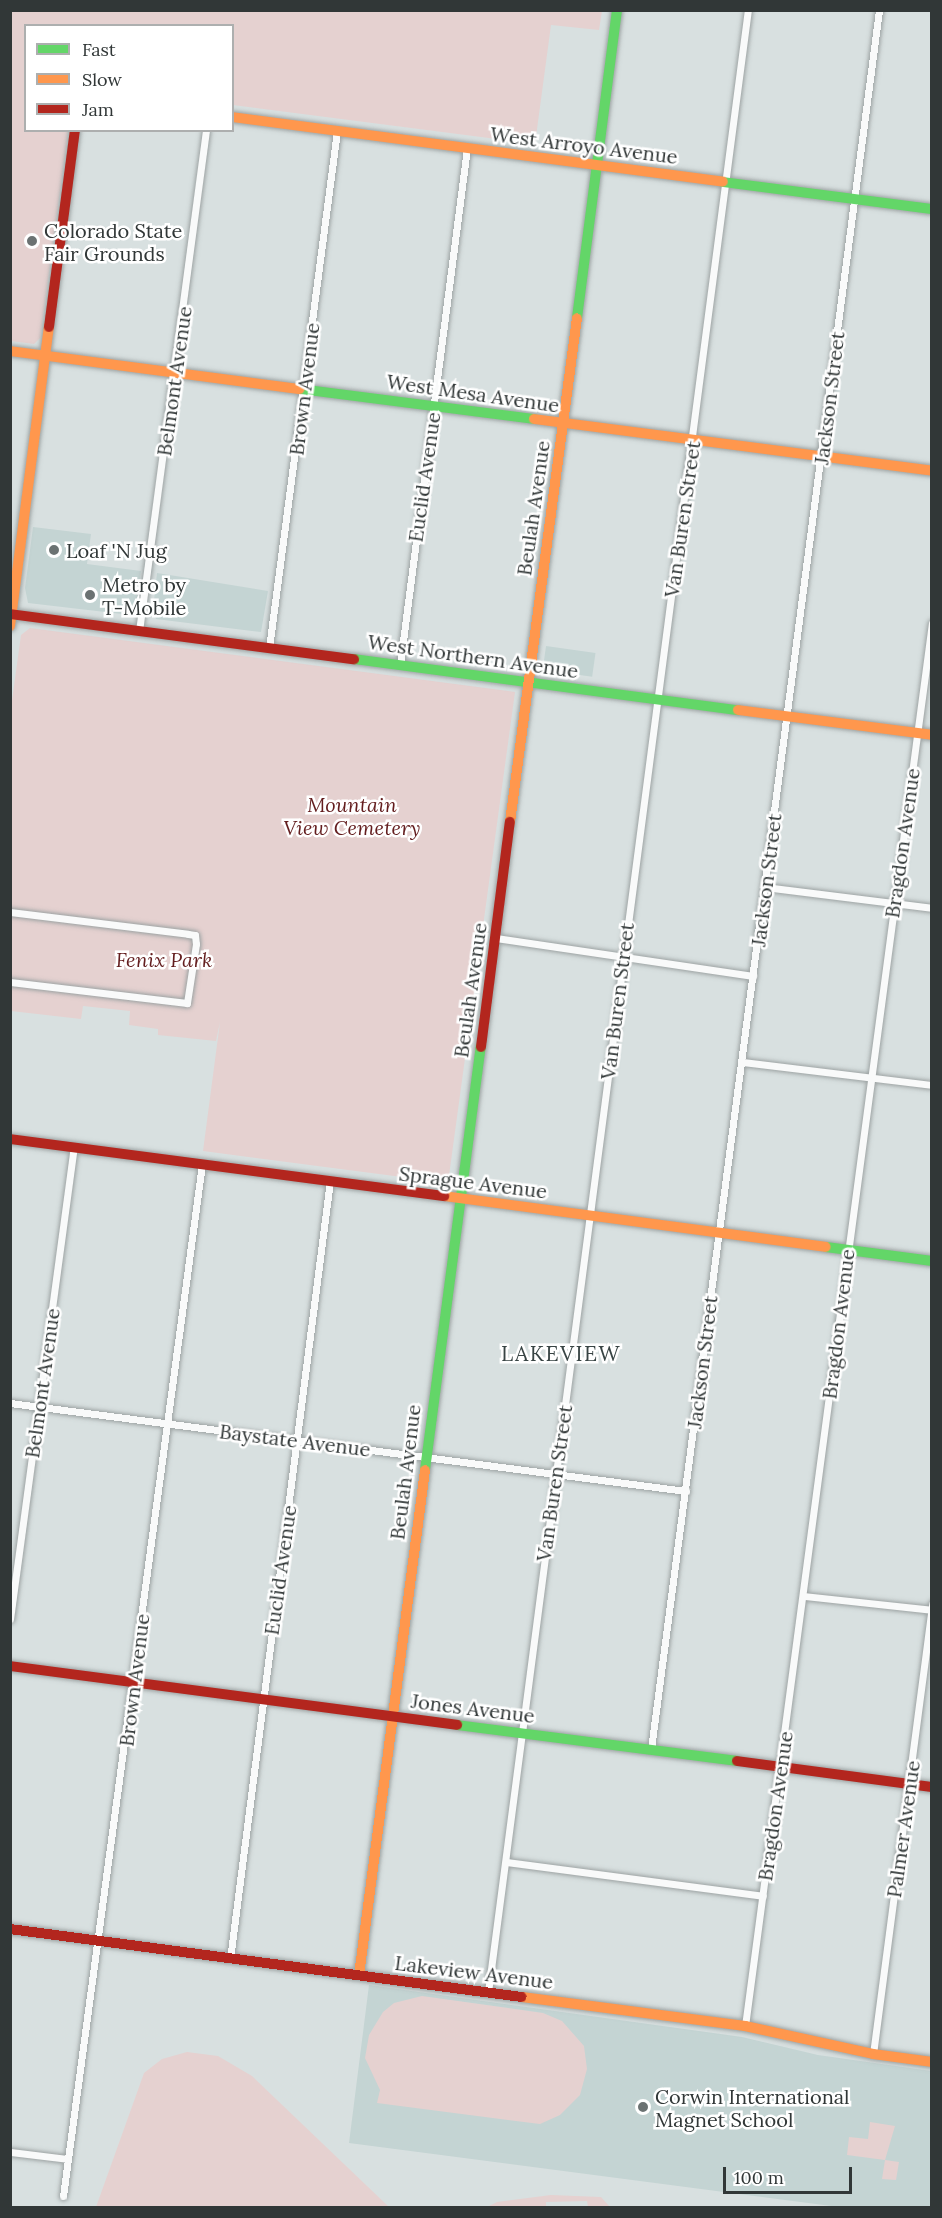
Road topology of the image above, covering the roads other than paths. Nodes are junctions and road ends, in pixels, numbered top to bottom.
1 (617, 10) edge
2 (748, 10) edge
3 (879, 10) edge
4 (234, 117) edge
5 (337, 131) junction
6 (75, 132) edge
7 (206, 132) edge
8 (467, 148) junction
9 (597, 165) junction
10 (726, 182) junction
11 (853, 198) junction
12 (932, 208) edge
13 (10, 351) edge
14 (47, 355) junction
15 (176, 372) junction
16 (304, 389) junction
17 (434, 405) junction
18 (563, 423) junction
19 (692, 440) junction
20 (822, 457) junction
21 (932, 471) edge
22 (11, 618) edge
23 (932, 623) edge
24 (139, 631) junction
25 (269, 648) junction
26 (400, 664) junction
27 (527, 681) junction
28 (657, 698) junction
29 (788, 715) junction
30 (917, 733) junction
31 (932, 735) edge
32 (764, 887) junction
33 (893, 903) junction
34 (932, 908) edge
35 (10, 912) edge
36 (496, 938) junction
37 (622, 956) junction
38 (753, 976) junction
39 (10, 982) edge
40 (742, 1062) junction
41 (870, 1078) junction
42 (932, 1086) edge
43 (10, 1139) edge
44 (74, 1148) junction
45 (202, 1164) junction
46 (330, 1180) junction
47 (458, 1198) junction
48 (590, 1216) junction
49 (718, 1232) junction
50 (847, 1250) junction
51 (932, 1261) edge
52 (10, 1403) edge
53 (38, 1406) junction
54 (167, 1424) junction
55 (298, 1439) junction
56 (425, 1458) junction
57 (556, 1474) junction
58 (686, 1491) junction
59 (804, 1596) junction
60 (931, 1608) edge
61 (10, 1619) edge
62 (10, 1666) edge
63 (134, 1682) junction
64 (263, 1698) junction
65 (393, 1715) junction
66 (521, 1732) junction
67 (651, 1749) junction
68 (780, 1767) junction
69 (909, 1784) junction
70 (932, 1787) edge
71 (506, 1862) junction
72 (763, 1896) junction
73 (10, 1929) edge
74 (99, 1941) junction
75 (230, 1959) junction
76 (359, 1975) junction
77 (488, 1992) junction
78 (745, 2026) junction
79 (873, 2054) junction
80 (932, 2062) edge
81 (10, 2152) edge
82 (69, 2159) junction
83 (63, 2196) dead end

1 - 9 street, Beulah Avenue
2 - 10 street, Van Buren Street
3 - 11 street, Jackson Street
4 - 5 street, West Arroyo Avenue
5 - 8 street, West Arroyo Avenue
5 - 16 street, Brown Avenue
6 - 14 street
7 - 15 street, Belmont Avenue
8 - 9 street, West Arroyo Avenue
8 - 17 street, Euclid Avenue
9 - 10 street, West Arroyo Avenue
9 - 18 street, Beulah Avenue
10 - 11 street, West Arroyo Avenue
10 - 19 street, Van Buren Street
11 - 12 street, West Arroyo Avenue
11 - 20 street, Jackson Street
13 - 14 street, West Mesa Avenue
14 - 15 street, West Mesa Avenue
14 - 22 street
15 - 16 street, West Mesa Avenue
15 - 24 street, Belmont Avenue
16 - 17 street, West Mesa Avenue
16 - 25 street, Brown Avenue
17 - 18 street, West Mesa Avenue
17 - 26 street, Euclid Avenue
18 - 19 street, West Mesa Avenue
18 - 27 street, Beulah Avenue
19 - 20 street, West Mesa Avenue
19 - 28 street, Van Buren Street
20 - 21 street, West Mesa Avenue
20 - 29 street, Jackson Street
22 - 24 street, West Northern Avenue
23 - 30 street, Bragdon Avenue
24 - 25 street, West Northern Avenue
25 - 26 street, West Northern Avenue
26 - 27 street, West Northern Avenue
27 - 28 street, West Northern Avenue
27 - 36 street, Beulah Avenue
28 - 29 street, West Northern Avenue
28 - 37 street, Van Buren Street
29 - 30 street, West Northern Avenue
29 - 32 street, Jackson Street
30 - 31 street, West Northern Avenue
30 - 33 street, Bragdon Avenue
32 - 33 street
32 - 38 street, Jackson Street
33 - 34 street
33 - 41 street, Bragdon Avenue
35 - 39 street
36 - 37 street
36 - 47 street, Beulah Avenue
37 - 38 street
37 - 48 street, Van Buren Street
38 - 40 street, Jackson Street
40 - 41 street
40 - 49 street, Jackson Street
41 - 42 street
41 - 50 street, Bragdon Avenue
43 - 44 street, Sprague Avenue
44 - 45 street, Sprague Avenue
44 - 53 street, Belmont Avenue
45 - 46 street, Sprague Avenue
45 - 54 street, Brown Avenue
46 - 47 street, Sprague Avenue
46 - 55 street, Euclid Avenue
47 - 48 street, Sprague Avenue
47 - 56 street, Beulah Avenue
48 - 49 street, Sprague Avenue
48 - 57 street, Van Buren Street
49 - 50 street, Sprague Avenue
49 - 58 street, Jackson Street
50 - 51 street, Sprague Avenue
50 - 59 street, Bragdon Avenue
52 - 53 street, Baystate Avenue
53 - 54 street, Baystate Avenue
53 - 61 street, Belmont Avenue
54 - 55 street, Baystate Avenue
54 - 63 street, Brown Avenue
55 - 56 street, Baystate Avenue
55 - 64 street, Euclid Avenue
56 - 57 street, Baystate Avenue
56 - 65 street, Beulah Avenue
57 - 58 street, Baystate Avenue
57 - 66 street, Van Buren Street
58 - 67 street, Jackson Street
59 - 60 street
59 - 68 street, Bragdon Avenue
60 - 69 street, Palmer Avenue
62 - 63 street, Jones Avenue
63 - 64 street, Jones Avenue
63 - 74 street, Brown Avenue
64 - 65 street, Jones Avenue
64 - 75 street, Euclid Avenue
65 - 66 street, Jones Avenue
65 - 76 street, Beulah Avenue
66 - 67 street, Jones Avenue
66 - 71 street, Van Buren Street
67 - 68 street, Jones Avenue
68 - 69 street, Jones Avenue
68 - 72 street, Bragdon Avenue
69 - 70 street, Jones Avenue
69 - 79 street, Palmer Avenue
71 - 72 street
71 - 77 street, Van Buren Street
72 - 78 street, Bragdon Avenue
73 - 74 street, Lakeview Avenue
74 - 75 street, Lakeview Avenue
74 - 82 street, Brown Avenue
75 - 76 street, Lakeview Avenue
76 - 77 street, Lakeview Avenue
77 - 78 street, Lakeview Avenue
78 - 79 street, Lakeview Avenue
79 - 80 street, Lakeview Avenue
81 - 82 street
82 - 83 street, Brown Avenue

